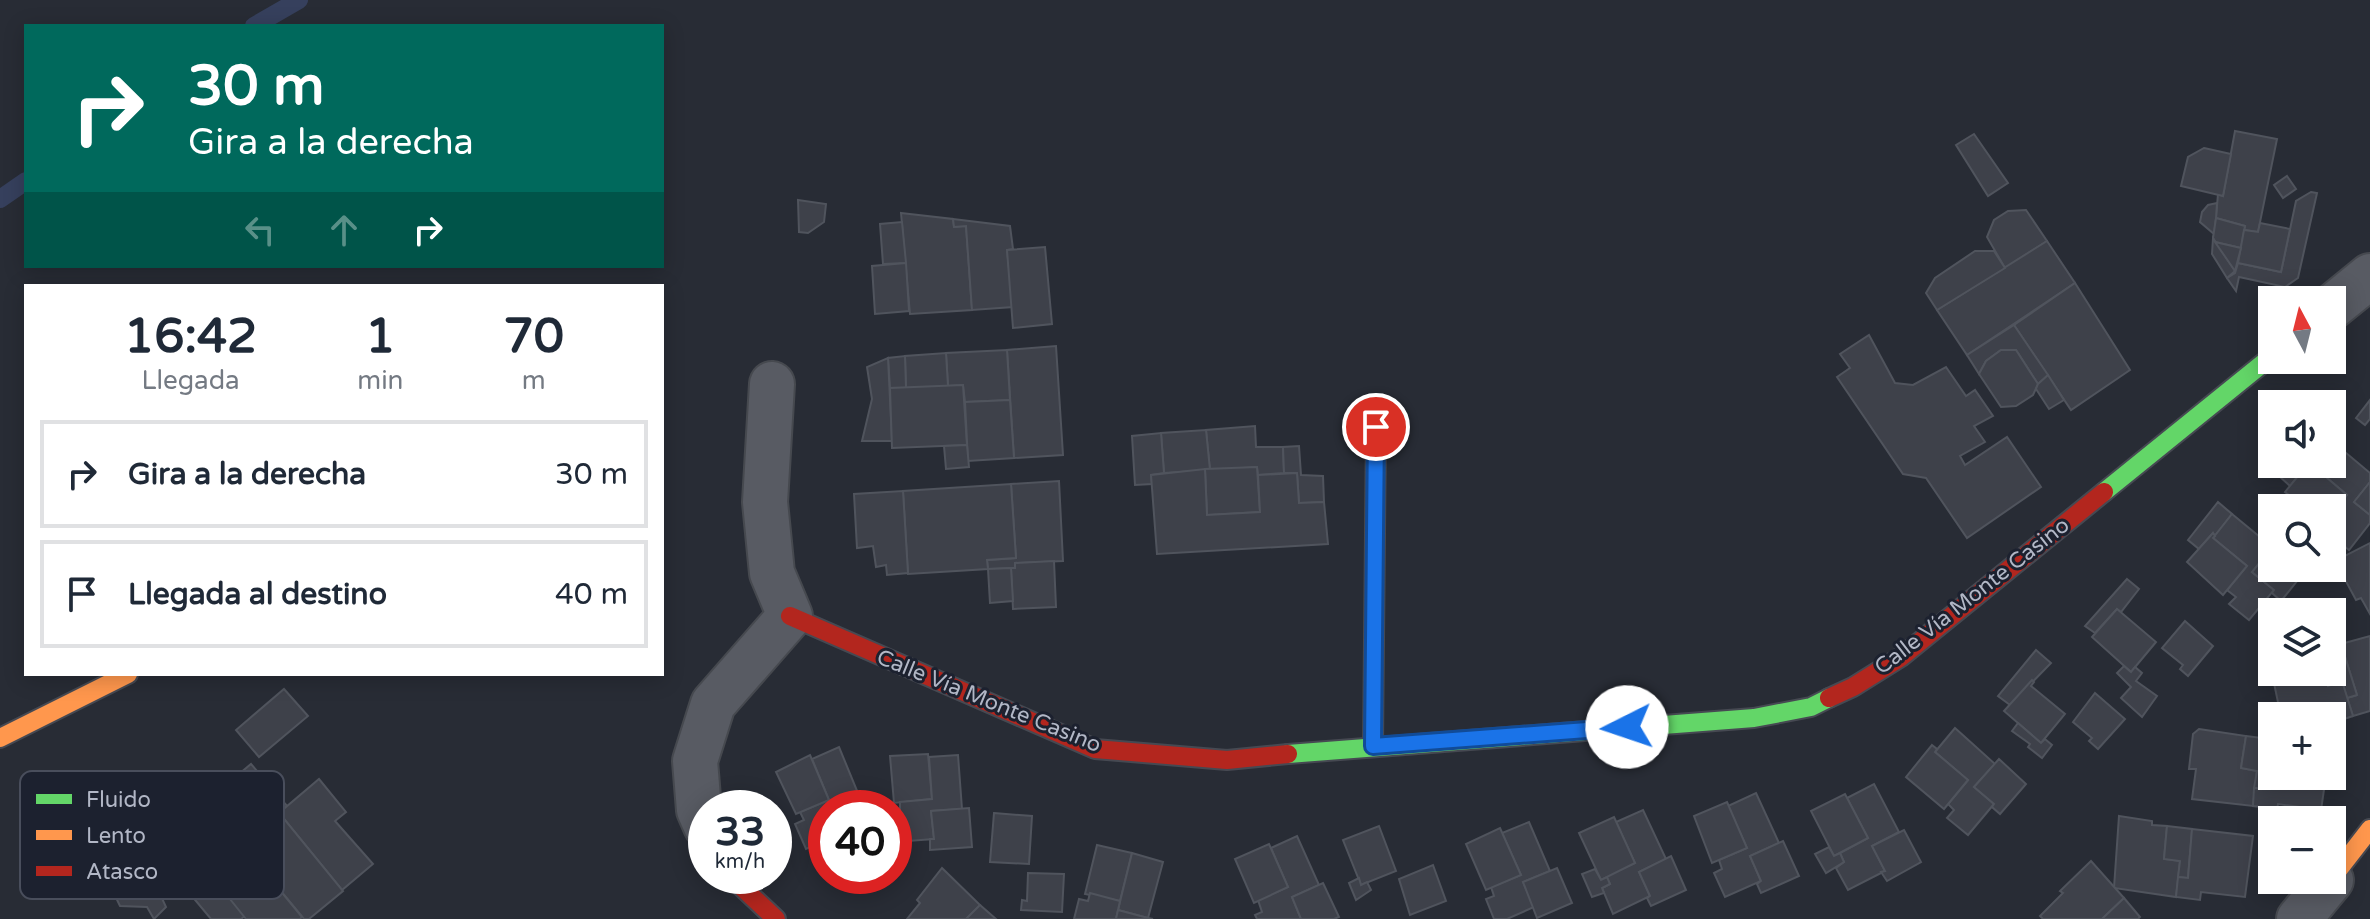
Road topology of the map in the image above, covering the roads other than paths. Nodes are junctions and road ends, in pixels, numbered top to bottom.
1 (2370, 276) edge
2 (2346, 296) edge
3 (2258, 367) edge
4 (772, 384) dead end
5 (1376, 427) dead end
6 (790, 616) junction
7 (124, 676) edge
8 (0, 738) edge
9 (1373, 746) junction
10 (697, 790) edge
11 (2370, 829) edge
12 (2346, 860) edge
13 (749, 894) edge
14 (2319, 894) edge
15 (776, 919) edge
16 (2299, 919) edge

1 - 2 street
3 - 9 street, Calle Vía Monte Casino
4 - 6 street
5 - 9 street
6 - 9 street, Calle Vía Monte Casino
6 - 10 street
7 - 8 street
11 - 12 street
13 - 15 street
14 - 16 street

